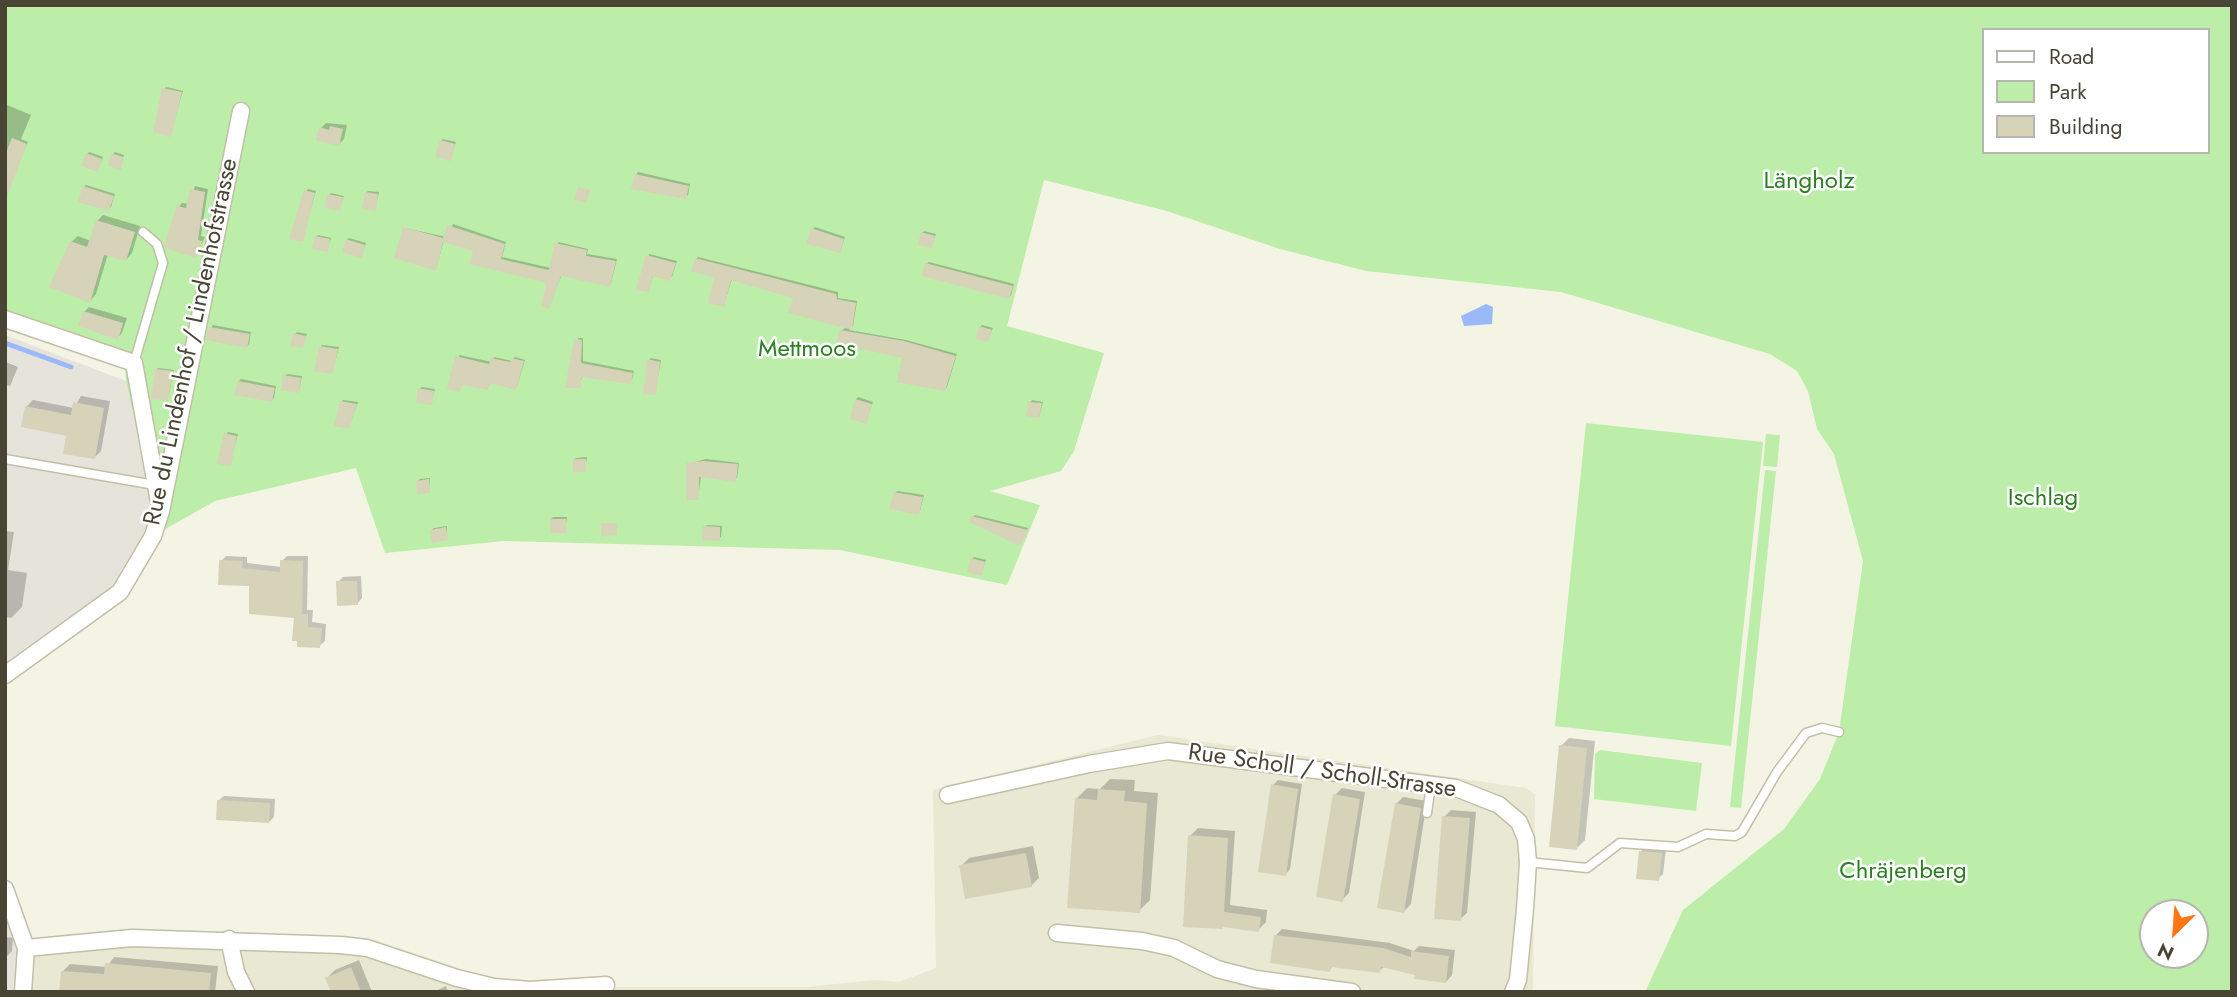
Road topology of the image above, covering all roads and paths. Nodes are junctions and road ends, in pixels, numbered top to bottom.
1 (241, 111) dead end
2 (143, 232) dead end
3 (5, 319) edge
4 (134, 363) junction
5 (5, 460) edge
6 (155, 485) junction
7 (161, 512) junction
8 (5, 675) edge
9 (1839, 732) dead end
10 (1431, 785) junction
11 (948, 794) dead end
12 (1427, 813) dead end
13 (1528, 862) junction
14 (5, 890) edge
15 (1057, 933) dead end
16 (229, 939) junction
17 (26, 948) junction
18 (606, 985) dead end
19 (23, 992) edge
20 (246, 992) edge
21 (1352, 992) edge
22 (1513, 992) edge

1 - 7 street, Rue du Lindenhof / Lindenhofstrasse
2 - 4 lane
3 - 4 street
4 - 6 street
5 - 6 lane
6 - 7 street
7 - 8 street, Rue du Lindenhof / Lindenhofstrasse
9 - 13 lane
10 - 11 street, Rue Scholl / Scholl-Strasse
10 - 12 lane
10 - 13 street, Rue Scholl / Scholl-Strasse
13 - 22 street, Rue Scholl / Scholl-Strasse
14 - 17 street
15 - 21 street
16 - 17 street
16 - 18 street
16 - 20 street
17 - 19 street

